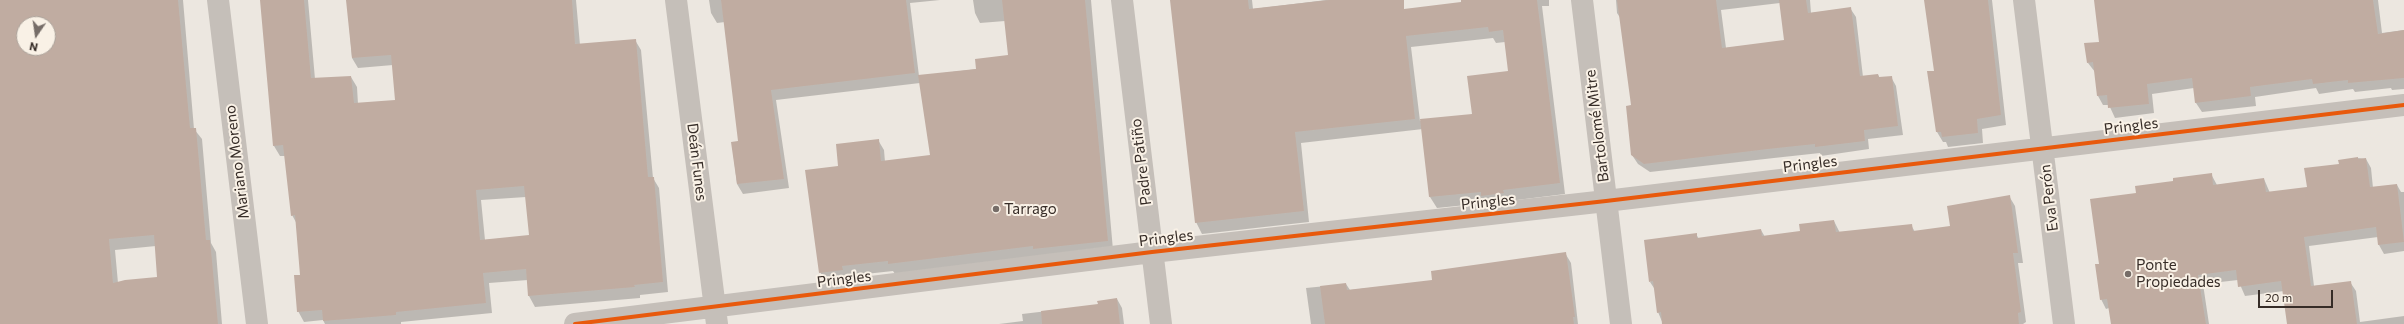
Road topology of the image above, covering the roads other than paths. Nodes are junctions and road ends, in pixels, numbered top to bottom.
1 (218, 0) edge
2 (676, 0) edge
3 (1122, 0) edge
4 (1582, 0) edge
5 (2024, 0) edge
6 (2404, 105) edge
7 (2043, 148) junction
8 (1606, 201) junction
9 (1152, 252) junction
10 (716, 316) edge
11 (257, 324) edge
12 (575, 324) edge
13 (1161, 324) edge
14 (1621, 324) edge
15 (2064, 324) edge

1 - 11 street, Mariano Moreno
2 - 10 street, Deán Funes
3 - 9 street, Padre Patiño
4 - 8 street, Bartolomé Mitre
5 - 7 street, Eva Perón
6 - 7 street, Pringles
7 - 8 street, Pringles
7 - 15 street, Eva Perón
8 - 9 street, Pringles
8 - 14 street, Bartolomé Mitre
9 - 10 street, Pringles
9 - 13 street, Padre Patiño
10 - 12 street, Pringles

